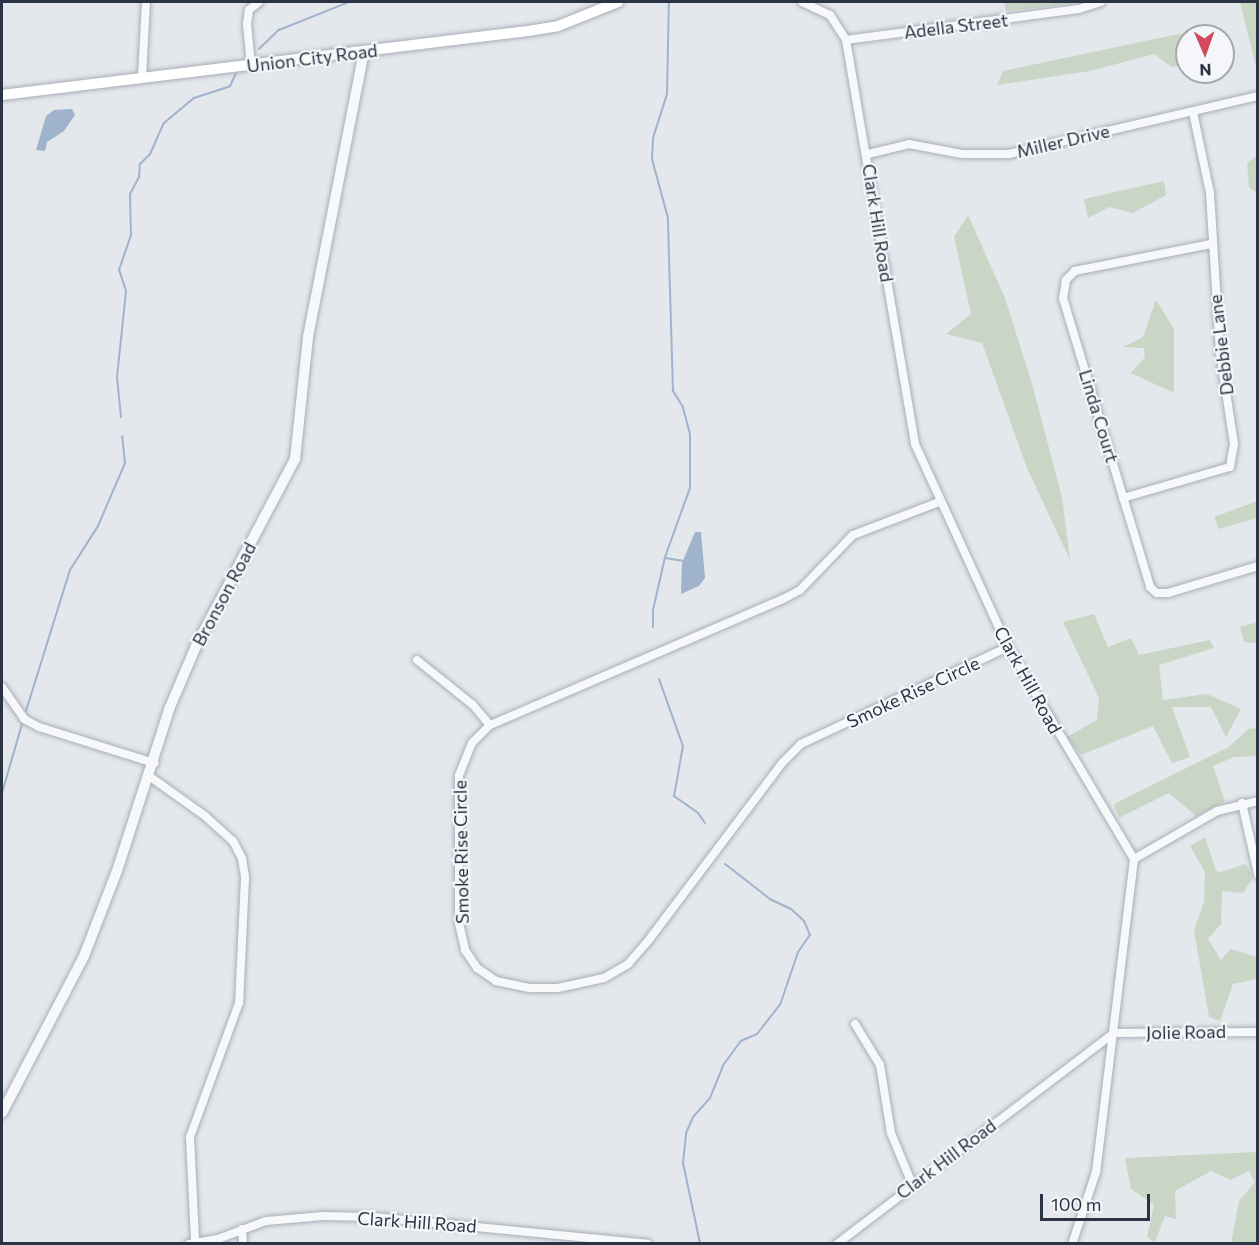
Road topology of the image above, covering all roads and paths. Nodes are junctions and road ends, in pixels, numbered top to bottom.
1 (146, 2) edge
2 (259, 2) edge
3 (618, 2) edge
4 (802, 2) edge
5 (1101, 2) edge
6 (846, 40) junction
7 (364, 52) junction
8 (251, 65) junction
9 (142, 78) junction
10 (2, 95) edge
11 (1257, 96) edge
12 (1193, 112) junction
13 (868, 154) junction
14 (1211, 244) junction
15 (1123, 498) junction
16 (939, 502) junction
17 (1257, 566) edge
18 (1008, 648) junction
19 (417, 660) dead end
20 (2, 687) edge
21 (490, 725) junction
22 (154, 763) junction
23 (149, 776) junction
24 (1257, 801) edge
25 (1242, 803) junction
26 (1134, 859) junction
27 (1257, 874) edge
28 (855, 1024) dead end
29 (1257, 1032) edge
30 (1114, 1033) junction
31 (2, 1113) edge
32 (912, 1184) junction
33 (242, 1229) junction
34 (192, 1242) edge
35 (243, 1244) edge
36 (648, 1244) edge
37 (837, 1244) edge
38 (1072, 1244) edge

1 - 9 street
2 - 8 street
3 - 7 main road, Union City Road
4 - 6 street, Clark Hill Road
5 - 6 street, Adella Street
6 - 13 street, Clark Hill Road
7 - 8 main road, Union City Road
7 - 22 street, Bronson Road
8 - 9 main road, Union City Road
9 - 10 main road, Union City Road
11 - 12 street, Miller Drive
12 - 13 street, Miller Drive
12 - 14 street, Debbie Lane
13 - 16 street, Clark Hill Road
14 - 15 street, Debbie Lane
14 - 15 street, Linda Court
15 - 17 street, Linda Court
16 - 18 street, Clark Hill Road
16 - 21 street, Smoke Rise Circle
18 - 21 street, Smoke Rise Circle
18 - 26 street, Clark Hill Road
19 - 21 street
20 - 22 street
22 - 23 street, Bronson Road
23 - 31 street, Bronson Road
23 - 34 street
24 - 25 street
25 - 26 street
25 - 27 street
26 - 30 street
28 - 32 street
29 - 30 street, Jolie Road
30 - 32 street, Clark Hill Road
30 - 38 street
32 - 37 street, Clark Hill Road
33 - 34 street, Clark Hill Road
33 - 35 street
33 - 36 street, Clark Hill Road

